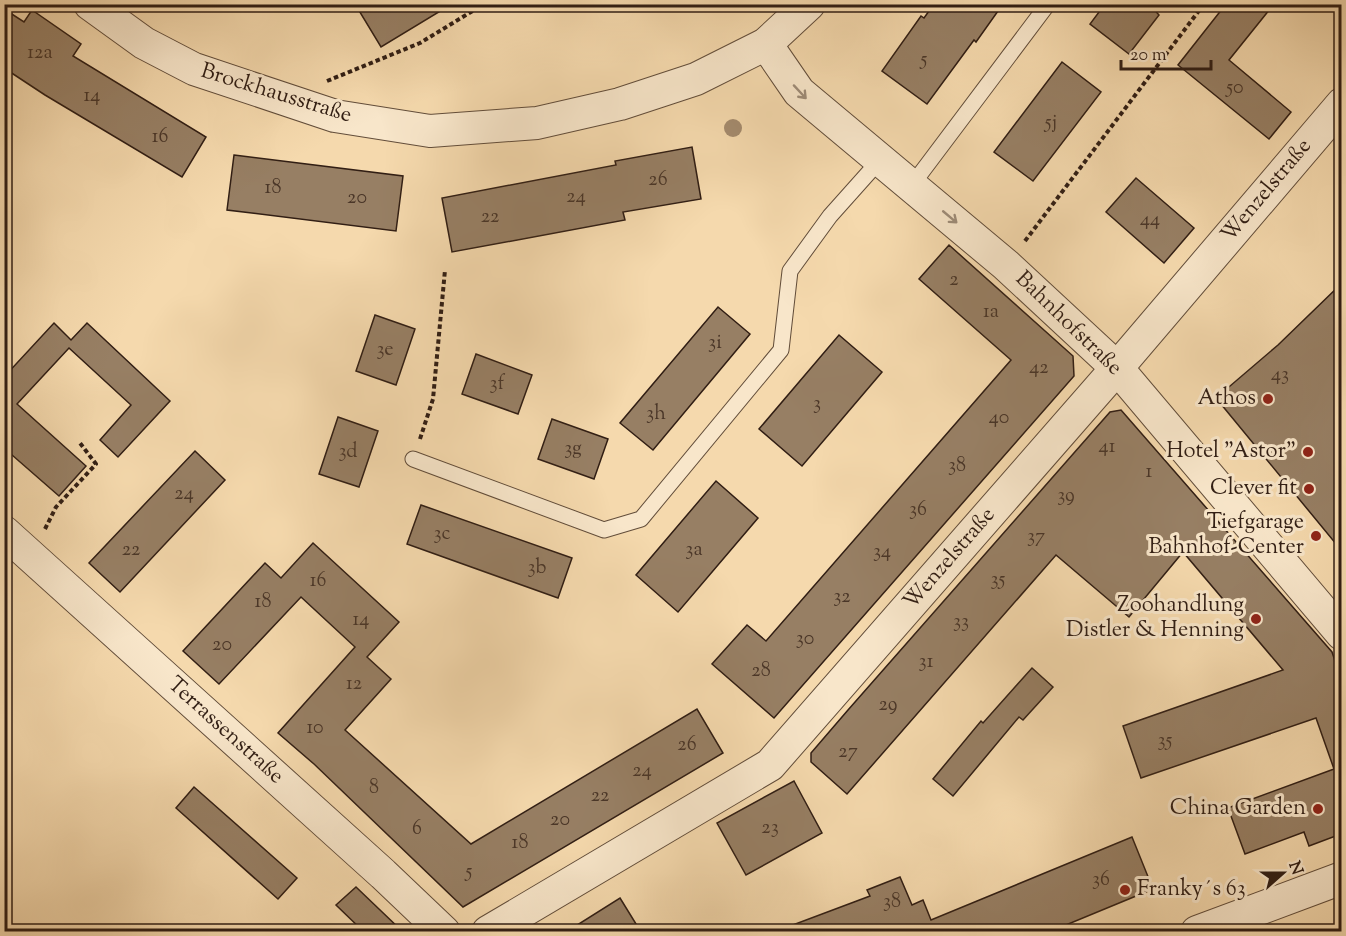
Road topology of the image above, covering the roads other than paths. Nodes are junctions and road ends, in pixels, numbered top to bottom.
1 (90, 4) edge
2 (810, 4) edge
3 (1048, 4) edge
4 (766, 44) junction
5 (1341, 104) edge
6 (880, 160) junction
7 (912, 185) junction
8 (1117, 368) junction
9 (414, 459) road end
10 (4, 532) edge
11 (1341, 634) edge
12 (1341, 878) edge
13 (444, 932) edge
14 (489, 932) edge
15 (1197, 932) edge

1 - 4 street, Brockhausstraße
2 - 4 street, Brockhausstraße
3 - 7 lane
4 -> 6 street, Bahnhofstraße
5 - 8 street, Wenzelstraße
6 - 7 street, Bahnhofstraße
6 - 9 lane
7 -> 8 street, Bahnhofstraße
8 - 11 street, Bahnhofstraße
8 - 14 street, Wenzelstraße
10 - 13 street, Terrassenstraße
12 - 15 street

